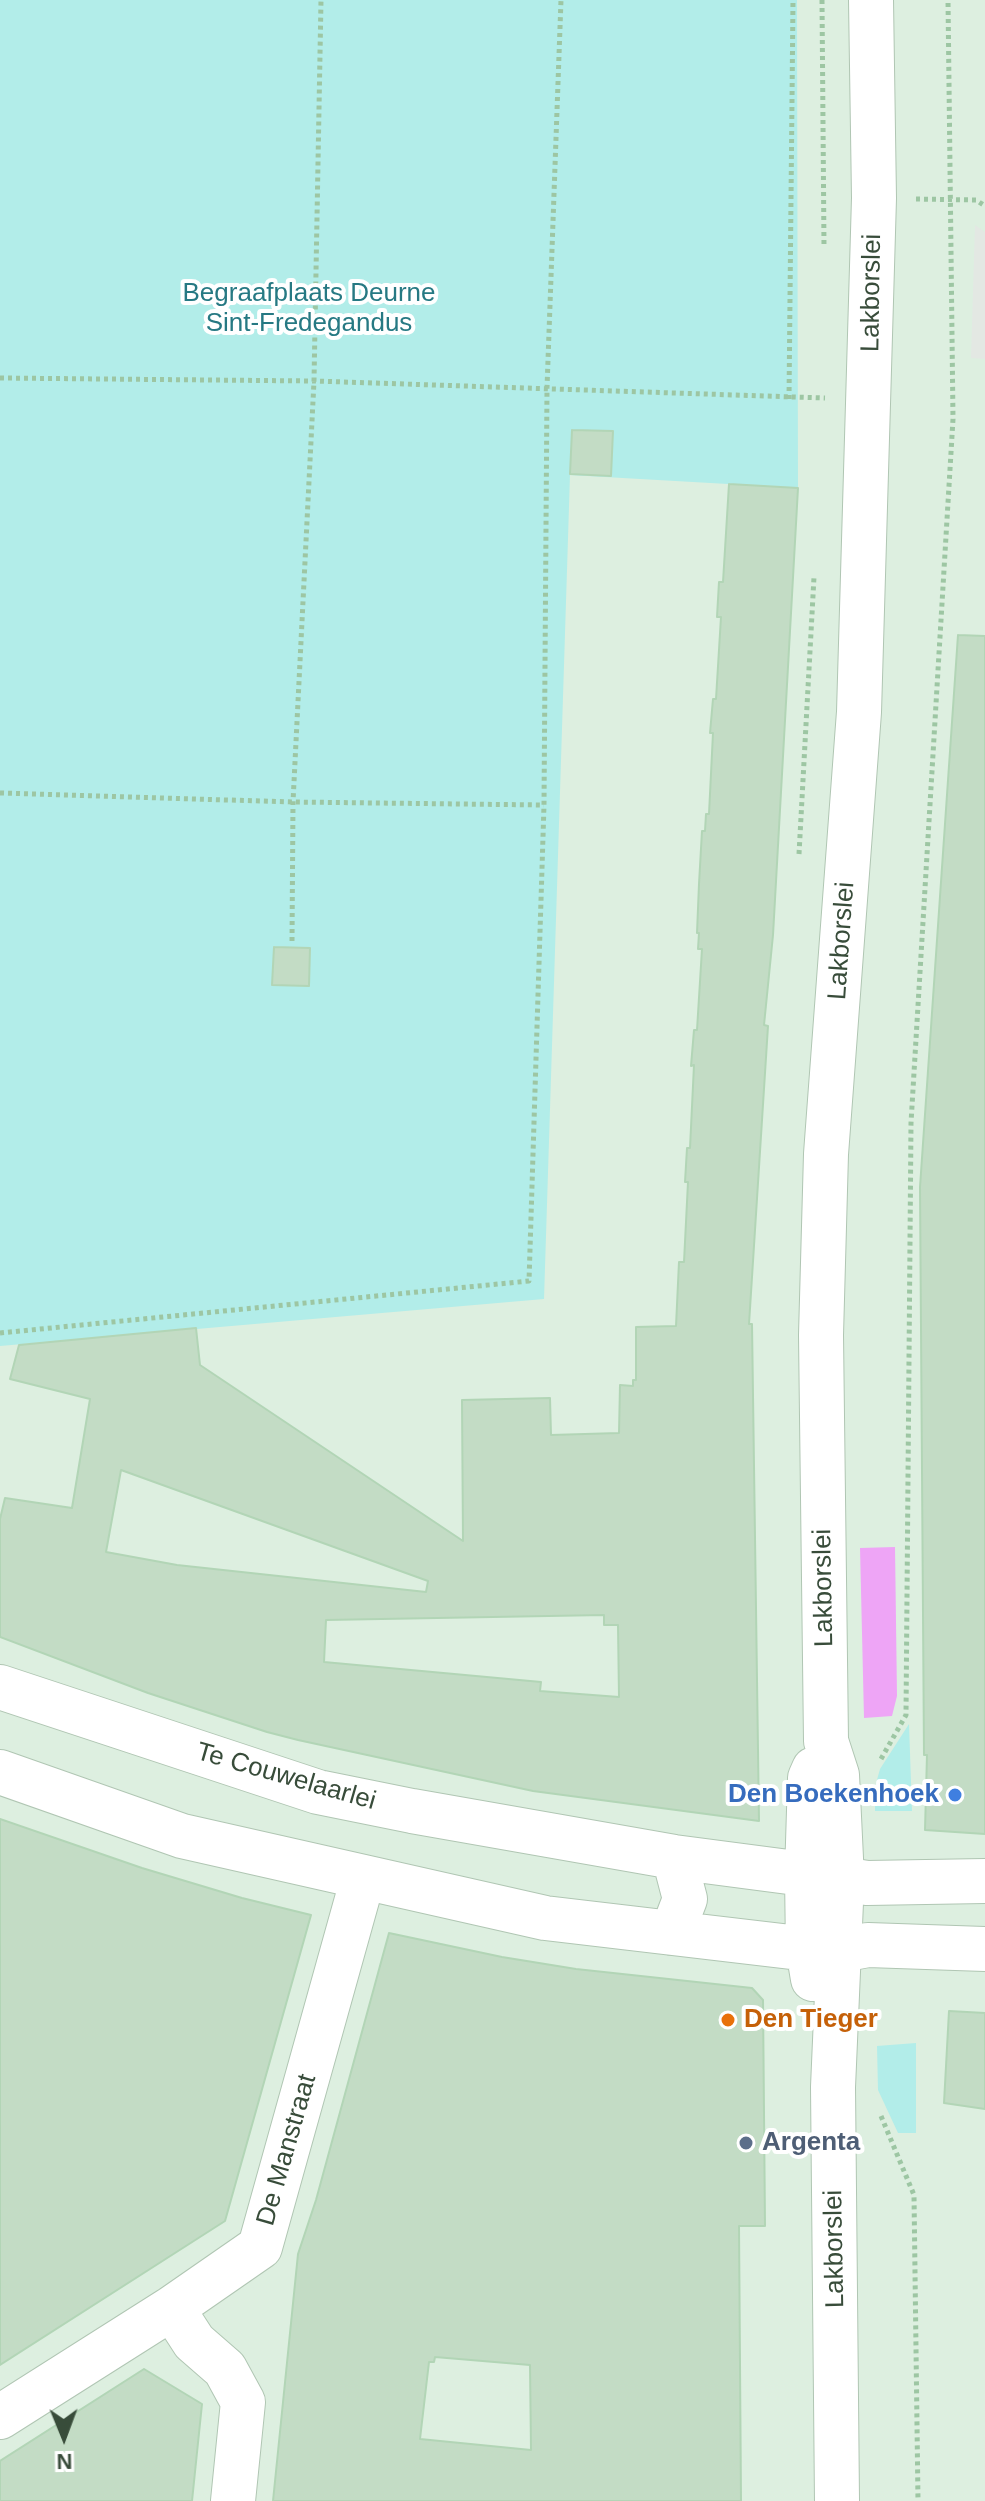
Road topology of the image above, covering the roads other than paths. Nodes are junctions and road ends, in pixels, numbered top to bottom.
1 (871, 0) edge
2 (0, 1687) edge
3 (0, 1772) edge
4 (674, 1857) junction
5 (824, 1877) junction
6 (363, 1878) junction
7 (985, 1881) edge
8 (672, 1933) junction
9 (985, 1949) edge
10 (824, 1950) junction
11 (172, 2308) junction
12 (0, 2417) edge
13 (233, 2501) edge
14 (837, 2501) edge

1 - 5 street, Lakborslei
2 - 4 street, Te Couwelaarlei
3 - 6 street
4 - 5 street, Te Couwelaarlei
4 - 8 street
5 - 7 street, Te Couwelaarlei
5 - 10 street, Lakborslei
6 - 8 street
6 - 11 street, De Manstraat
8 - 10 street
9 - 10 street
10 - 14 street, Lakborslei
11 - 12 street, De Manstraat
11 - 13 street

